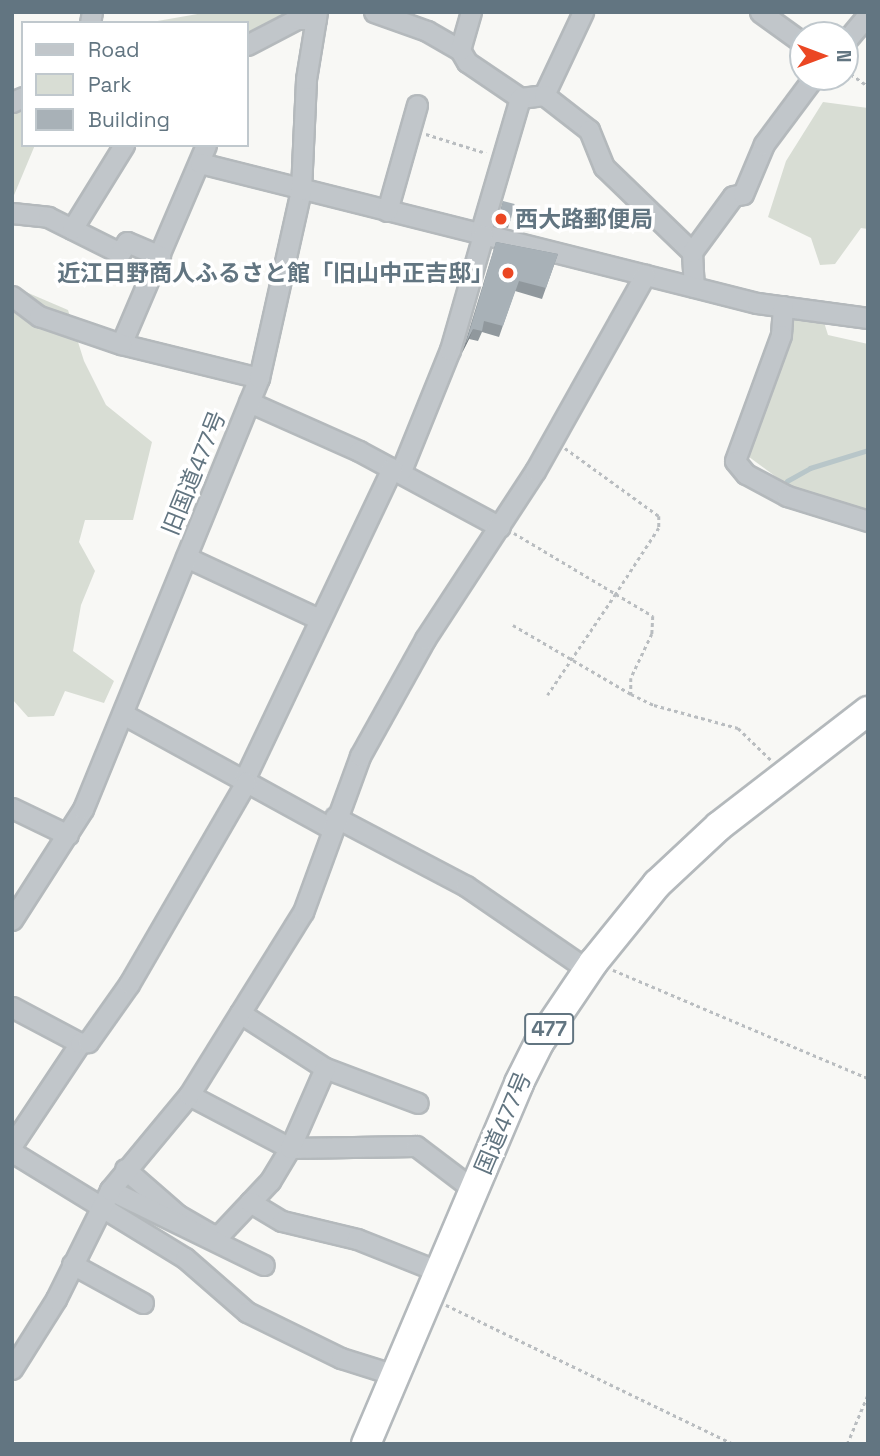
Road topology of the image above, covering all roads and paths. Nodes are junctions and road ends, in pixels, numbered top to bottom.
1 (374, 12) edge
2 (471, 12) edge
3 (583, 12) edge
4 (760, 12) edge
5 (317, 15) edge
6 (789, 33) edge
7 (248, 44) edge
8 (460, 50) junction
9 (804, 91) edge
10 (544, 95) junction
11 (520, 98) junction
12 (417, 105) dead end
13 (410, 129) junction
14 (123, 147) edge
15 (203, 154) edge
16 (503, 158) junction
17 (301, 190) junction
18 (387, 211) junction
19 (12, 213) edge
20 (72, 229) junction
21 (482, 234) junction
22 (692, 252) junction
23 (160, 256) junction
24 (645, 275) junction
25 (694, 287) junction
26 (12, 296) edge
27 (783, 306) junction
28 (868, 318) edge
29 (121, 344) junction
30 (259, 378) junction
31 (249, 402) junction
32 (551, 441) junction
33 (394, 469) junction
34 (868, 521) edge
35 (500, 526) junction
36 (186, 557) junction
37 (616, 594) junction
38 (319, 619) junction
39 (513, 625) dead end
40 (573, 659) junction
41 (631, 694) junction
42 (548, 695) dead end
43 (868, 711) edge
44 (123, 714) junction
45 (784, 774) junction
46 (245, 781) junction
47 (12, 808) edge
48 (333, 823) junction
49 (68, 835) junction
50 (12, 919) edge
51 (591, 966) junction
52 (12, 1007) edge
53 (240, 1013) junction
54 (80, 1043) junction
55 (325, 1068) junction
56 (868, 1078) edge
57 (189, 1095) junction
58 (418, 1103) dead end
59 (12, 1145) edge
60 (290, 1148) junction
61 (12, 1152) edge
62 (125, 1168) junction
63 (474, 1190) junction
64 (106, 1196) junction
65 (250, 1202) junction
66 (72, 1264) junction
67 (264, 1265) dead end
68 (434, 1285) junction
69 (144, 1303) dead end
70 (12, 1369) edge
71 (395, 1375) junction
72 (868, 1394) edge
73 (366, 1444) edge
74 (733, 1444) edge
75 (847, 1444) edge

1 - 8 street
2 - 8 street
3 - 10 street
4 - 6 street
5 - 7 street
5 - 17 street, 旧国道477号
8 - 11 street
9 - 22 street
10 - 11 street
10 - 22 street
11 - 16 street
12 - 13 street
13 - 16 path
13 - 18 street
14 - 20 street
15 - 17 street
15 - 23 street
16 - 21 street
17 - 18 street
17 - 30 street, 旧国道477号
18 - 21 street
19 - 20 street
20 - 23 street
21 - 24 street
21 - 33 street
22 - 25 street
23 - 29 street
24 - 25 street
24 - 32 street
25 - 27 street
26 - 29 street
27 - 28 street
27 - 34 street
29 - 30 street
30 - 31 street, 旧国道477号
31 - 33 street
31 - 36 street, 旧国道477号
32 - 35 street
32 - 37 path
33 - 35 street
33 - 38 street
35 - 37 path
35 - 48 street
36 - 38 street
36 - 44 street, 旧国道477号
37 - 40 path
37 - 41 path
38 - 46 street
39 - 40 path
40 - 41 path
40 - 42 path
41 - 45 path
43 - 45 highway, 国道477号 / 477
44 - 46 street
44 - 49 street, 旧国道477号
45 - 51 highway, 国道477号 / 477
46 - 48 street
46 - 54 street
47 - 49 street
48 - 51 street
48 - 53 street
49 - 50 street, 旧国道477号
51 - 56 path
51 - 63 highway, 国道477号 / 477
52 - 54 street
53 - 55 street
53 - 57 street
54 - 59 street
55 - 58 street
55 - 60 street
57 - 60 street
57 - 62 street
60 - 63 street
60 - 65 street
61 - 64 street
62 - 64 street
62 - 65 street
63 - 68 highway, 国道477号 / 477
64 - 66 street
64 - 67 street
64 - 71 street
65 - 68 street
66 - 69 street
66 - 70 street
68 - 71 highway, 国道477号 / 477
68 - 74 path
71 - 73 highway, 国道477号 / 477
72 - 75 path

